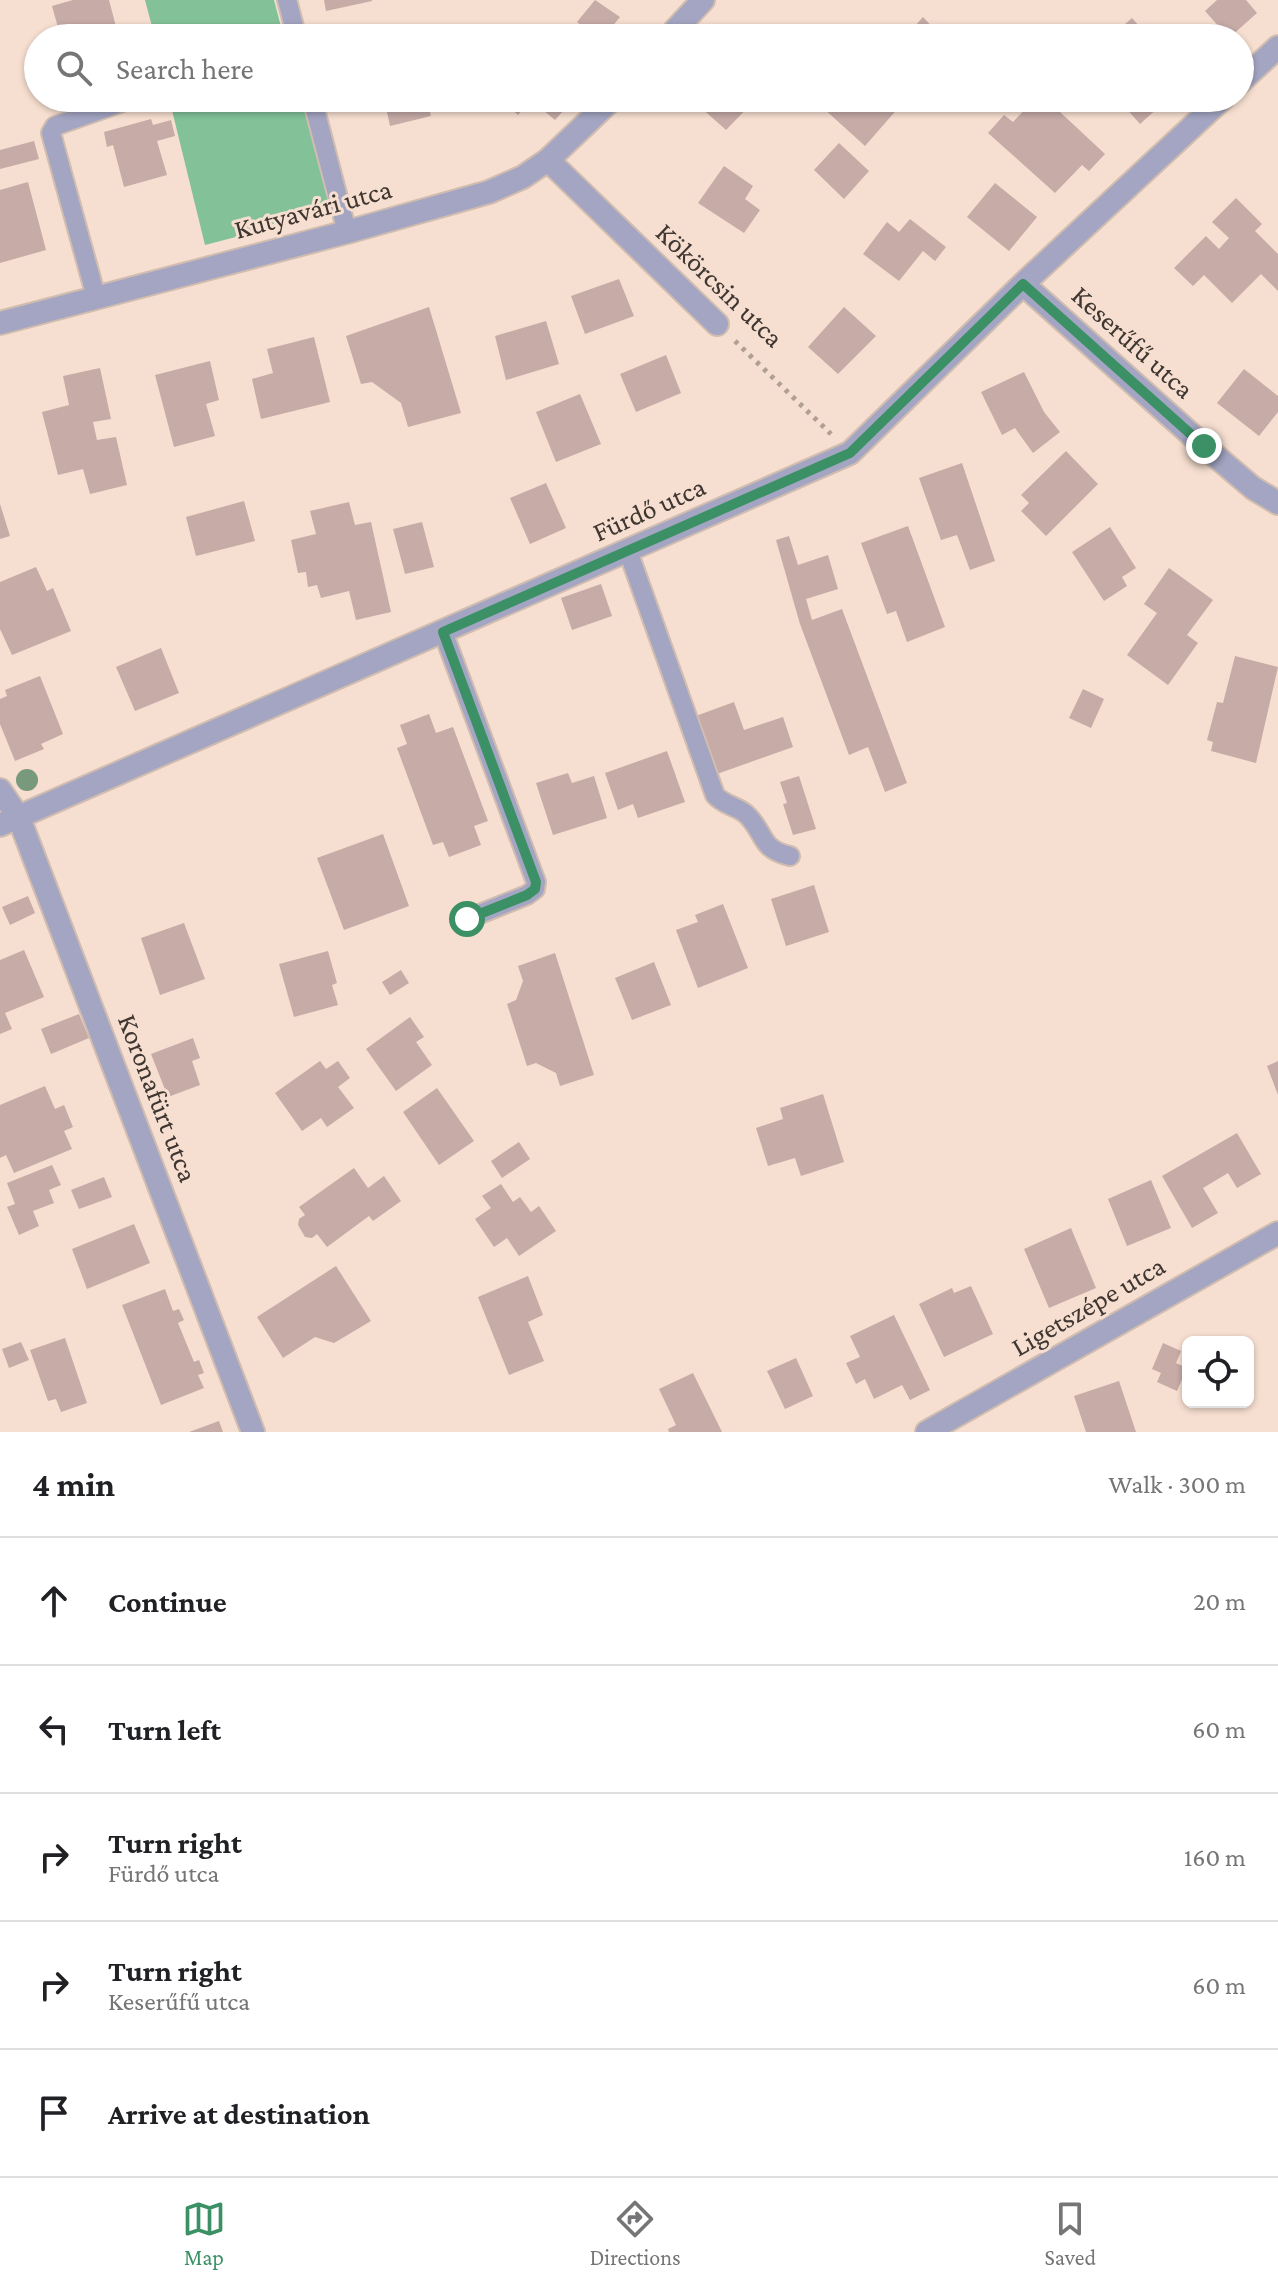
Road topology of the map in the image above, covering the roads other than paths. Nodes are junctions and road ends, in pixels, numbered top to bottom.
1 (287, 0) edge
2 (703, 0) edge
3 (293, 24) edge
4 (681, 24) edge
5 (1278, 47) edge
6 (1254, 69) edge
7 (95, 112) edge
8 (316, 112) edge
9 (598, 112) edge
10 (1208, 112) edge
11 (548, 160) junction
12 (347, 232) junction
13 (1023, 284) junction
14 (96, 297) junction
15 (0, 323) edge
16 (717, 324) road end
17 (1278, 503) edge
18 (628, 551) junction
19 (443, 632) junction
20 (0, 790) edge
21 (10, 821) edge
22 (790, 856) dead end
23 (467, 919) dead end
24 (1278, 1233) edge
25 (253, 1432) edge
26 (927, 1432) edge

1 - 3 lane
2 - 4 street
5 - 6 street
7 - 14 lane
8 - 12 lane
9 - 11 street, Kutyavári utca
10 - 13 street, Fürdő utca
11 - 12 street, Kutyavári utca
11 - 16 street, Kökörcsin utca
12 - 14 street, Kutyavári utca
13 - 17 street, Keserűfű utca
13 - 18 street, Fürdő utca
14 - 15 street, Kutyavári utca
18 - 19 street, Fürdő utca
18 - 22 lane
19 - 21 street, Fürdő utca
19 - 23 lane
20 - 21 street, Koronafürt utca
21 - 25 street, Koronafürt utca
24 - 26 street, Ligetszépe utca

